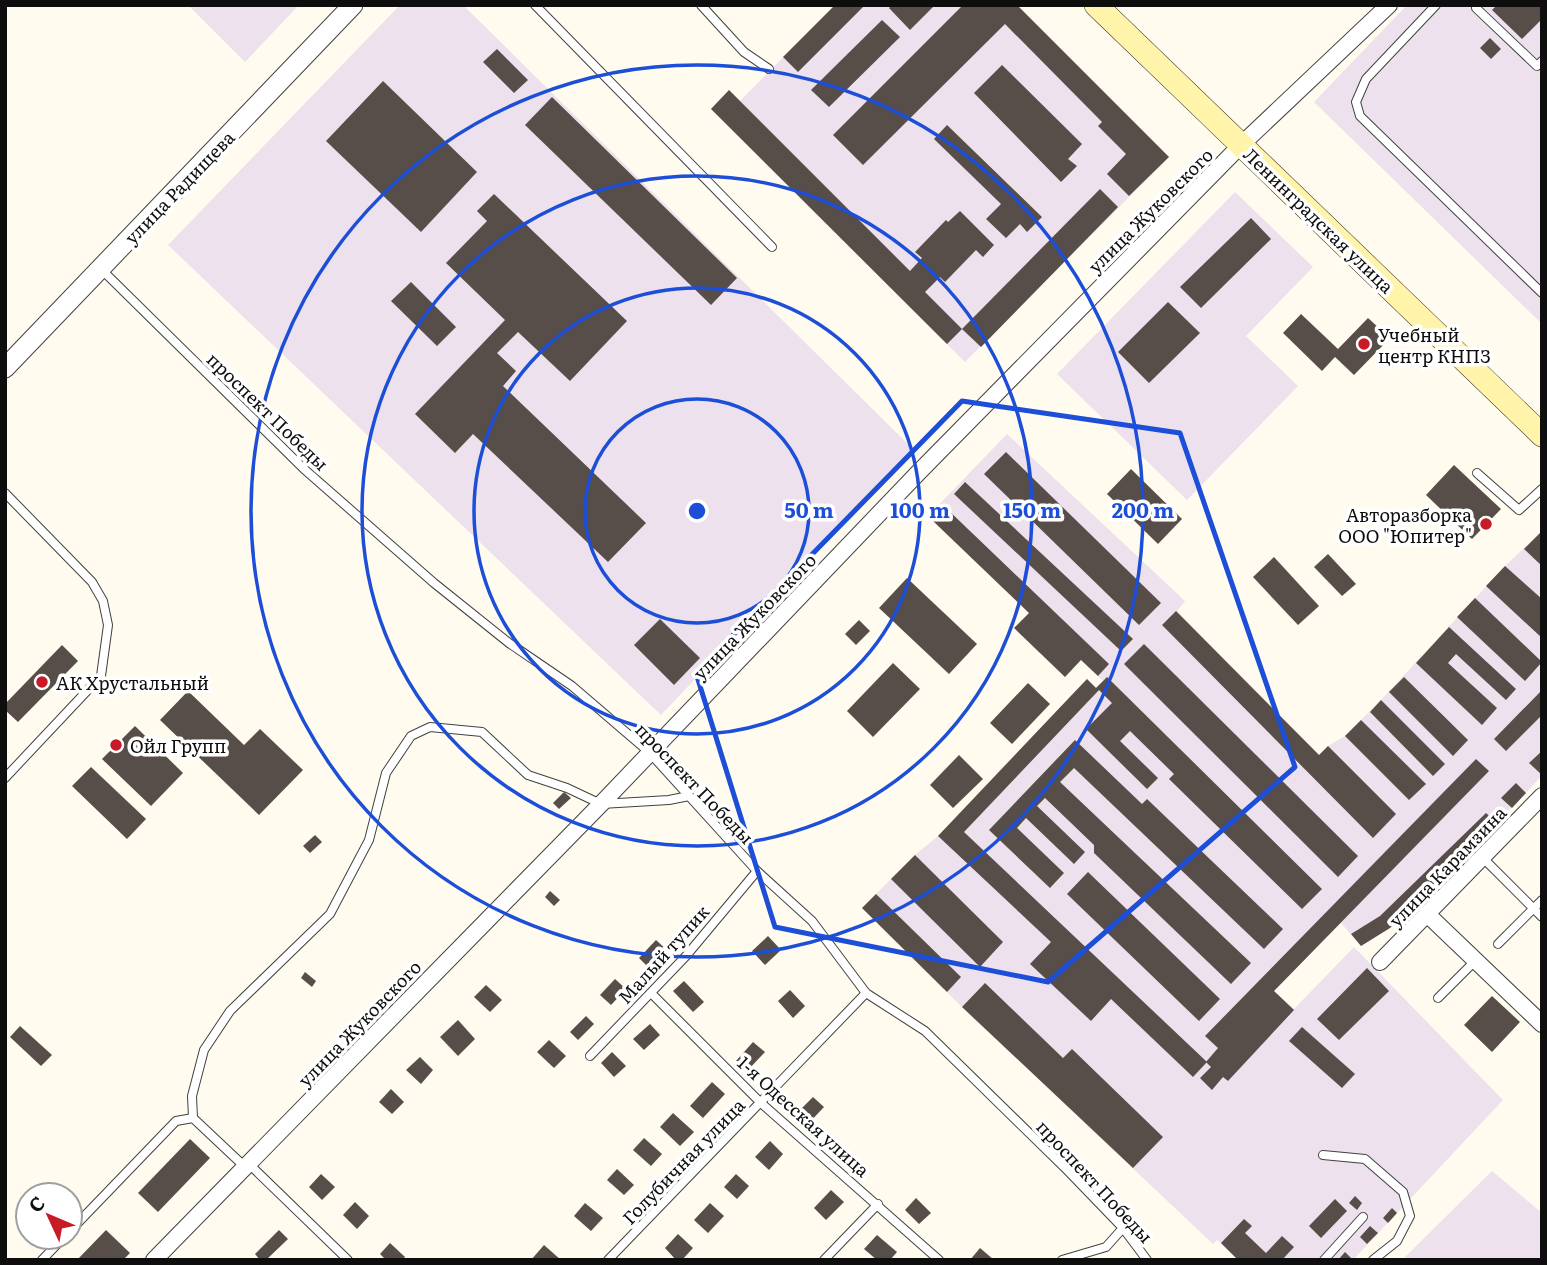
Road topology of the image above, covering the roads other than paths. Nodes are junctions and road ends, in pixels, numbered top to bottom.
1 (353, 5) edge
2 (535, 5) edge
3 (701, 5) edge
4 (1096, 5) edge
5 (1389, 5) edge
6 (1436, 5) edge
7 (1476, 5) edge
8 (1542, 61) edge
9 (769, 69) dead end
10 (1241, 145) junction
11 (772, 247) dead end
12 (101, 268) junction
13 (1542, 293) edge
14 (5, 368) edge
15 (1542, 435) edge
16 (1477, 473) dead end
17 (1542, 489) edge
18 (5, 493) edge
19 (649, 752) junction
20 (5, 778) edge
21 (689, 796) junction
22 (1542, 796) edge
23 (601, 804) junction
24 (1482, 857) junction
25 (757, 871) junction
26 (1542, 900) edge
27 (1534, 909) junction
28 (1427, 914) junction
29 (1542, 917) edge
30 (1498, 944) dead end
31 (1475, 961) junction
32 (1380, 962) dead end
33 (651, 993) junction
34 (866, 993) junction
35 (1438, 998) dead end
36 (1542, 1024) edge
37 (590, 1056) dead end
38 (761, 1103) junction
39 (193, 1118) junction
40 (1323, 1155) dead end
41 (247, 1165) junction
42 (878, 1204) junction
43 (84, 1216) edge
44 (1363, 1217) dead end
45 (1123, 1228) junction
46 (154, 1260) edge
47 (348, 1260) edge
48 (608, 1260) edge
49 (824, 1260) edge
50 (939, 1260) edge
51 (1062, 1260) edge
52 (1147, 1260) edge
53 (1324, 1260) edge
54 (1373, 1260) edge

1 - 12 street, улица Радищева
2 - 11 lane
3 - 9 lane
4 - 10 main road, Ленинградская улица
5 - 10 street, улица Жуковского
6 - 13 lane
7 - 8 lane
10 - 15 main road, Ленинградская улица
10 - 19 street, улица Жуковского
12 - 14 street, улица Радищева
12 - 19 lane, проспект Победы
16 - 17 lane
18 - 20 lane
19 - 21 lane, проспект Победы
19 - 23 street, улица Жуковского
21 - 23 lane
21 - 25 lane, проспект Победы
22 - 24 street, улица Карамзина
23 - 39 lane
23 - 41 street, улица Жуковского
24 - 27 lane
24 - 28 street, улица Карамзина
25 - 33 lane, Малый тупик
25 - 34 lane, проспект Победы
26 - 27 lane
27 - 29 lane
27 - 30 lane
28 - 31 street
28 - 32 street, улица Карамзина
31 - 35 lane
31 - 36 street
33 - 37 lane, Малый тупик
33 - 38 lane, 1-я Одесская улица
34 - 38 lane, Голубичная улица
34 - 45 lane, проспект Победы
38 - 42 lane, 1-я Одесская улица
38 - 48 lane, Голубичная улица
39 - 41 lane
39 - 43 lane
40 - 54 lane
41 - 46 street, улица Жуковского
41 - 47 lane
42 - 49 lane
42 - 50 lane, 1-я Одесская улица
44 - 53 lane
45 - 51 lane
45 - 52 lane, проспект Победы

